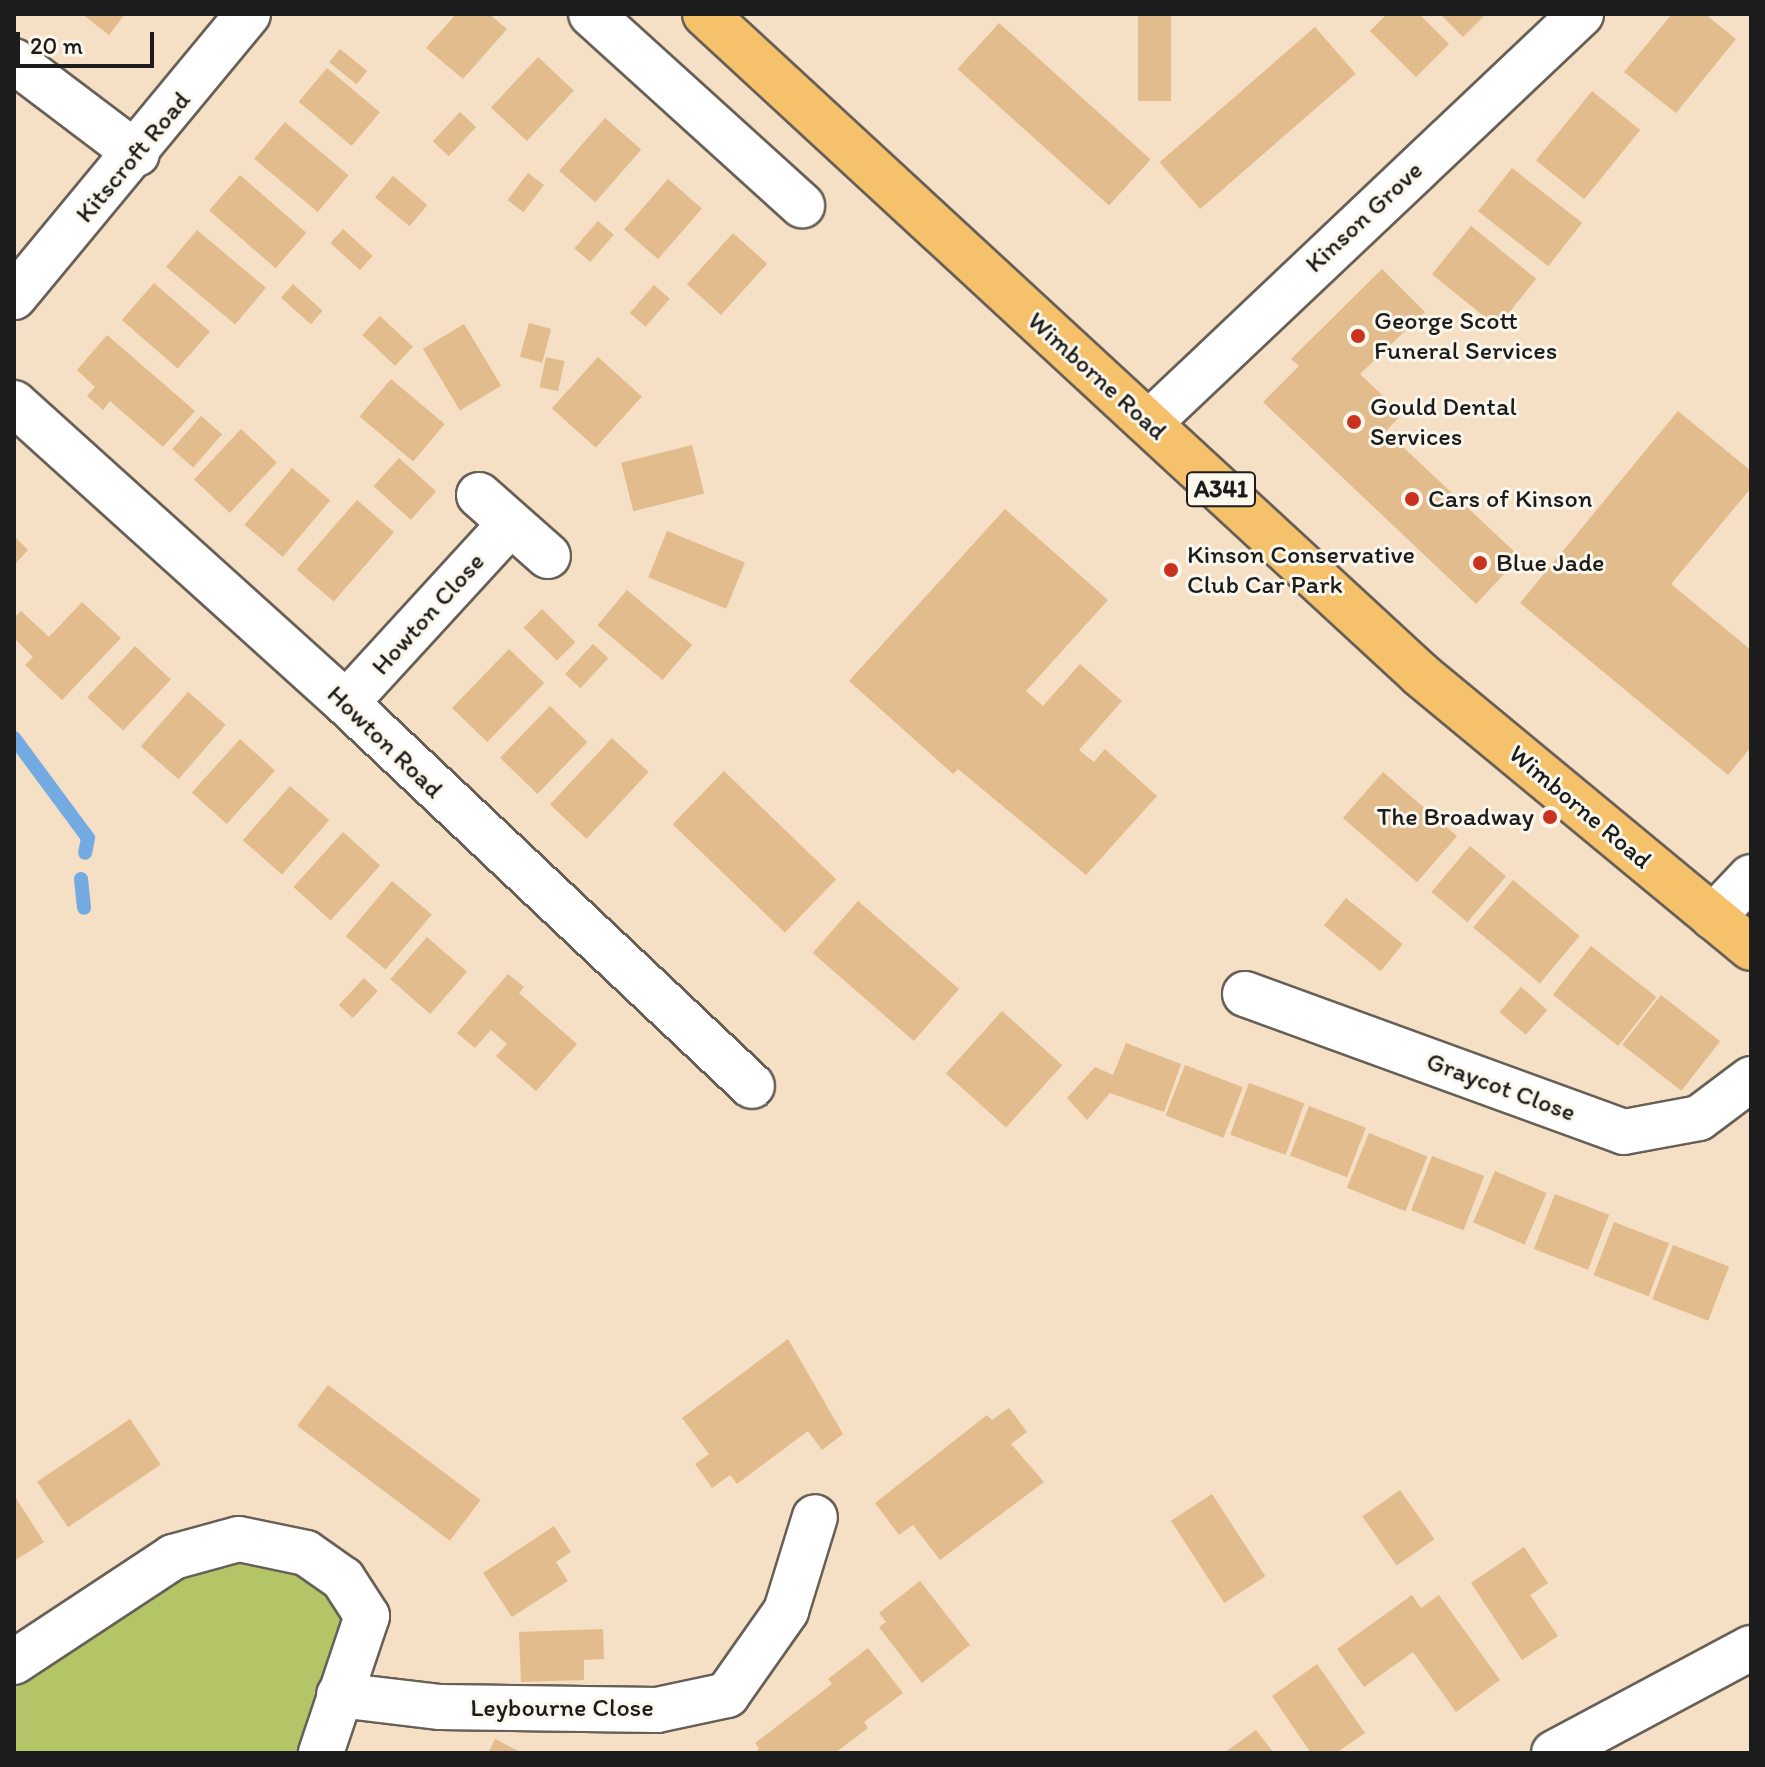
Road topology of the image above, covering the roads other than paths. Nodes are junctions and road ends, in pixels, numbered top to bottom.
1 (248, 14) edge
2 (591, 14) edge
3 (705, 14) edge
4 (1581, 14) edge
5 (14, 61) edge
6 (137, 154) junction
7 (802, 205) dead end
8 (14, 297) edge
9 (14, 403) edge
10 (1149, 423) junction
11 (548, 556) dead end
12 (346, 703) junction
13 (1751, 877) edge
14 (1713, 917) junction
15 (1751, 948) edge
16 (1245, 994) dead end
17 (1751, 1079) edge
18 (752, 1086) dead end
19 (815, 1517) dead end
20 (1751, 1648) edge
21 (14, 1662) edge
22 (339, 1695) junction
23 (321, 1753) edge
24 (1554, 1753) edge

1 - 6 street, Kitscroft Road
2 - 7 street
3 - 10 main road, Wimborne Road / A341
4 - 10 street, Kinson Grove
5 - 6 street
6 - 8 street, Kitscroft Road
9 - 12 street, Howton Road
10 - 14 main road, Wimborne Road / A341
11 - 12 street, Howton Close
12 - 18 street, Howton Road
13 - 14 street
14 - 15 main road, Wimborne Road / A341
16 - 17 street, Graycot Close
19 - 22 street, Leybourne Close
20 - 24 street
21 - 22 street
22 - 23 street

